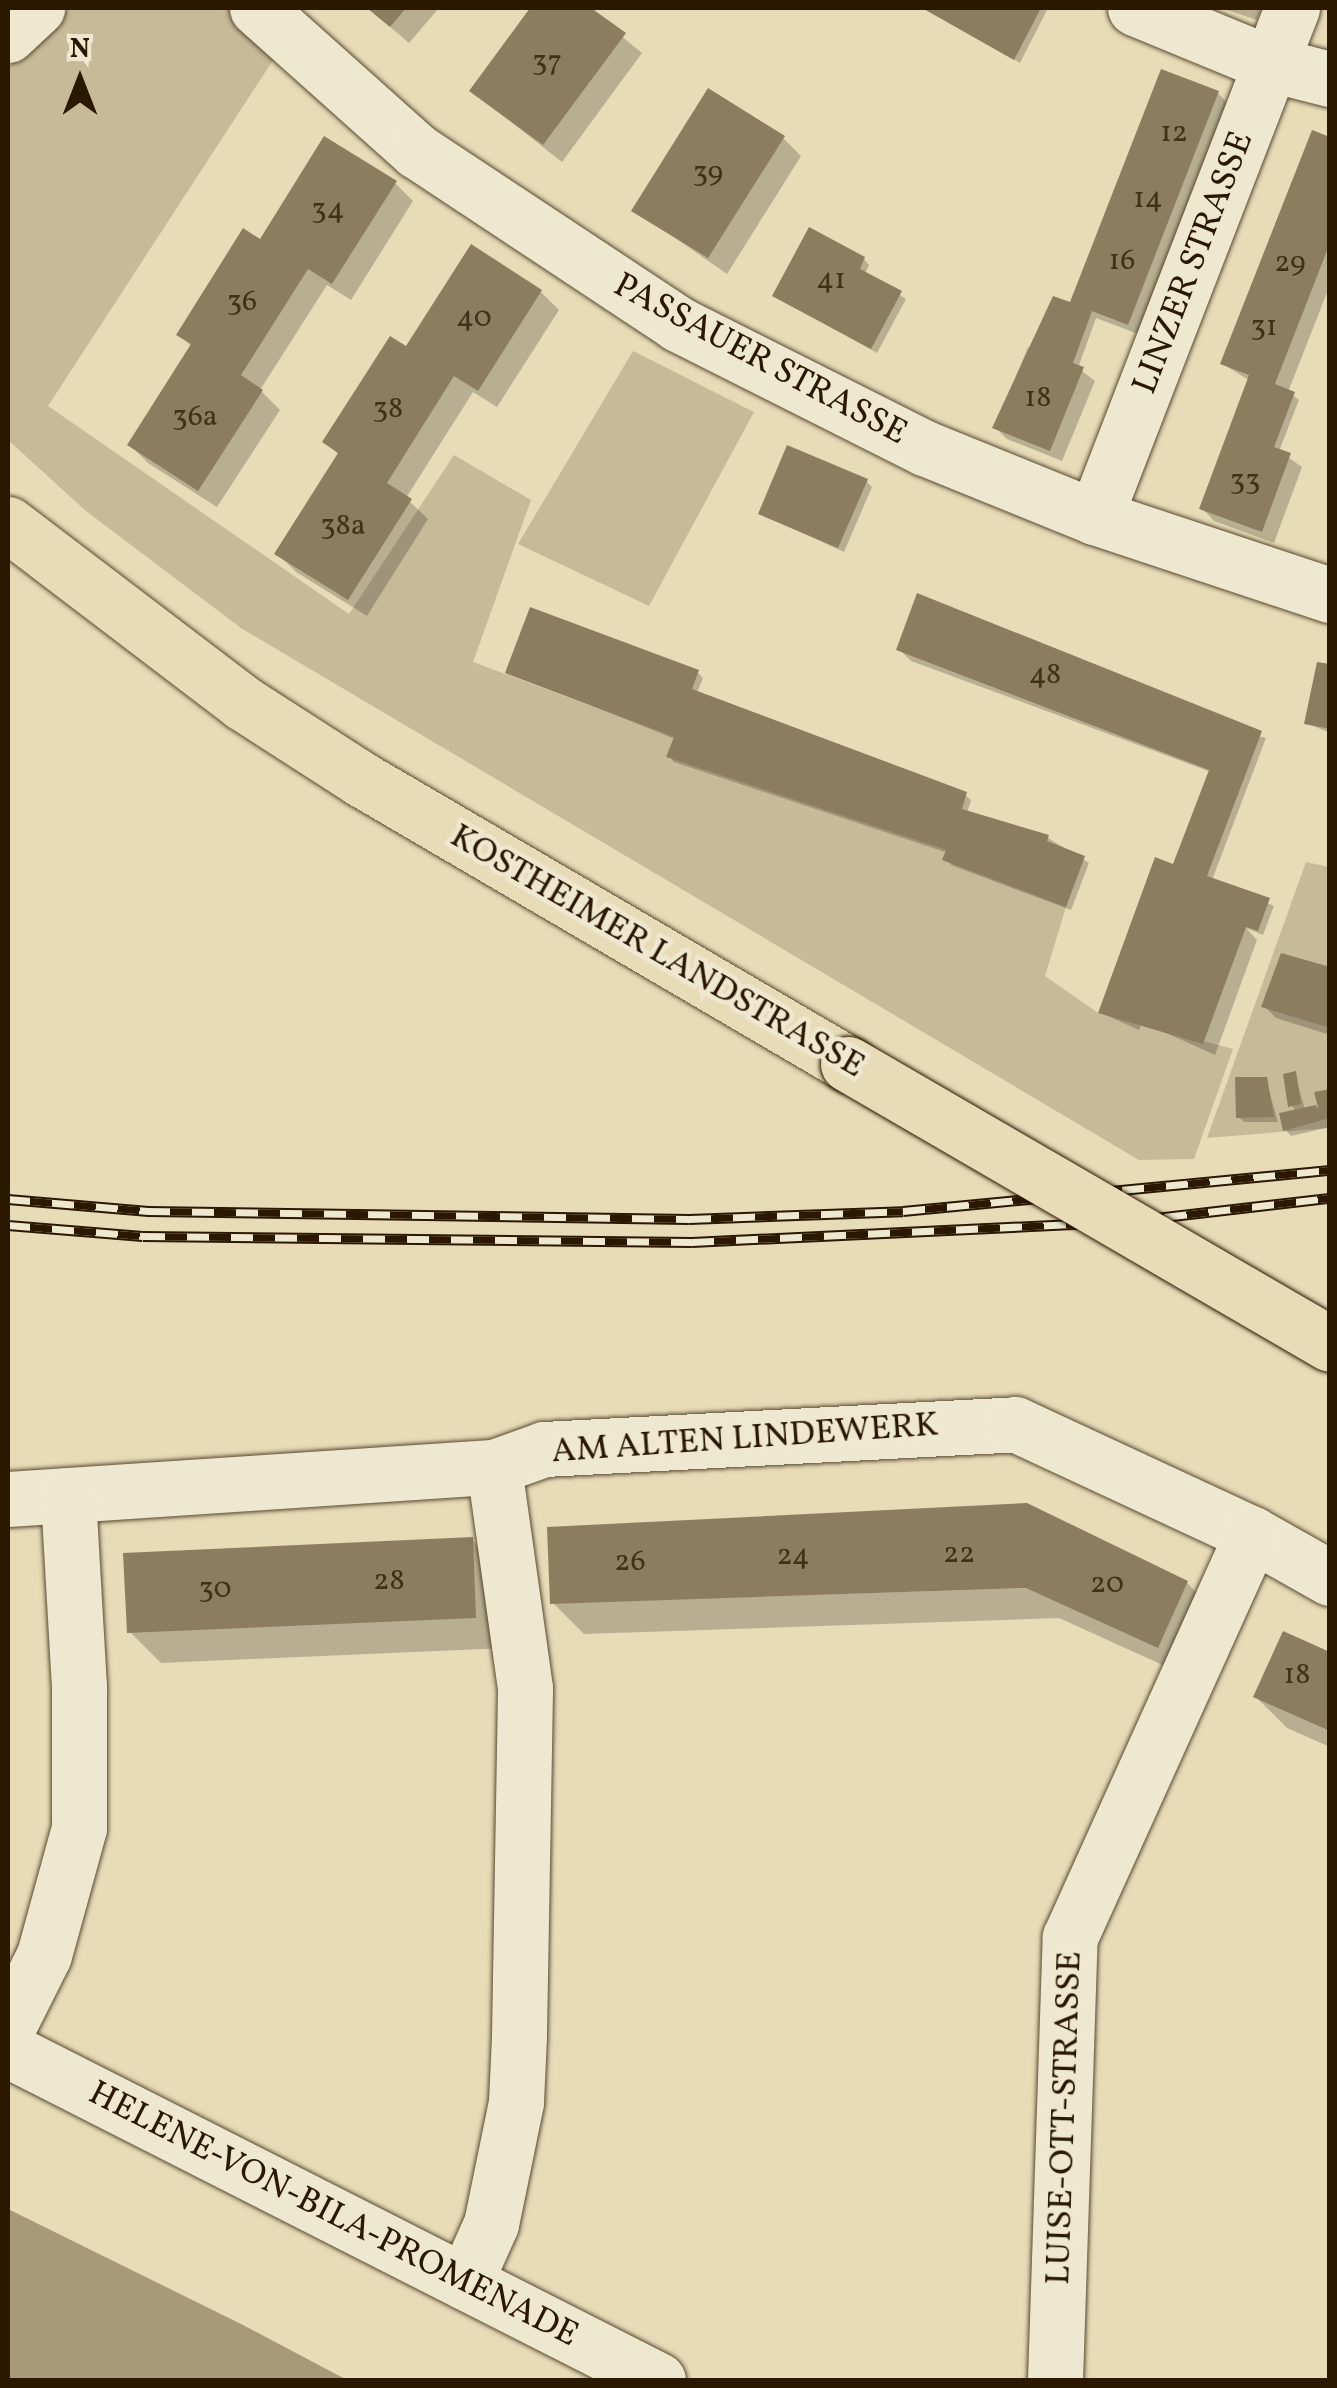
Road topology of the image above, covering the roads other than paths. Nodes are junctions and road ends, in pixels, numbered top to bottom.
1 (37, 8) edge
2 (257, 8) edge
3 (1135, 8) edge
4 (1292, 8) edge
5 (8, 35) edge
6 (1271, 64) junction
7 (1330, 79) edge
8 (1095, 518) junction
9 (8, 524) edge
10 (1330, 595) edge
11 (1330, 1344) edge
12 (494, 1467) junction
13 (68, 1495) junction
14 (8, 1499) edge
15 (1252, 1534) junction
16 (1330, 1578) edge
17 (8, 2027) edge
18 (8, 2050) edge
19 (465, 2282) junction
20 (658, 2380) edge
21 (1055, 2380) edge

1 - 5 street
2 - 8 street, PASSAUER STRASSE
3 - 6 street
4 - 6 street, LINZER STRASSE
6 - 7 street
6 - 8 street, LINZER STRASSE
8 - 10 street, PASSAUER STRASSE
9 - 11 main road, KOSTHEIMER LANDSTRASSE, bridge
12 - 13 street, AM ALTEN LINDEWERK
12 - 15 street, AM ALTEN LINDEWERK
12 - 19 street
13 - 14 street, AM ALTEN LINDEWERK
13 - 17 street
15 - 16 street, AM ALTEN LINDEWERK
15 - 21 street, LUISE-OTT-STRASSE
18 - 19 street, HELENE-VON-BILA-PROMENADE
19 - 20 street, HELENE-VON-BILA-PROMENADE

